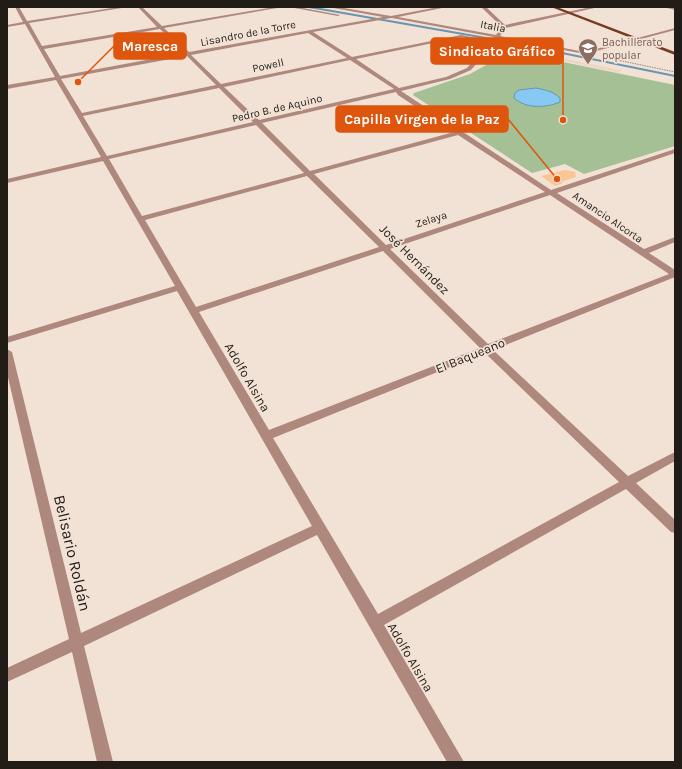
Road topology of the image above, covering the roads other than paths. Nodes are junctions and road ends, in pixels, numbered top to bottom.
1 (17, 7) edge
2 (126, 7) edge
3 (140, 7) edge
4 (281, 7) edge
5 (291, 7) edge
6 (330, 7) edge
7 (446, 7) edge
8 (483, 7) edge
9 (553, 7) edge
10 (597, 7) edge
11 (668, 7) edge
12 (675, 9) edge
13 (568, 13) junction
14 (342, 15) dead end
15 (357, 18) dead end
16 (389, 19) junction
17 (375, 20) junction
18 (26, 23) junction
19 (7, 26) edge
20 (504, 27) junction
21 (161, 28) junction
22 (675, 29) edge
23 (309, 32) junction
24 (446, 34) dead end
25 (461, 36) junction
26 (495, 39) junction
27 (635, 39) junction
28 (40, 48) junction
29 (675, 54) edge
30 (189, 55) junction
31 (350, 58) junction
32 (58, 78) junction
33 (220, 86) junction
34 (7, 88) edge
35 (398, 90) junction
36 (79, 115) junction
37 (258, 124) junction
38 (458, 133) junction
39 (673, 153) edge
40 (104, 159) junction
41 (310, 174) junction
42 (7, 181) edge
43 (550, 192) junction
44 (139, 219) junction
45 (675, 239) edge
46 (385, 247) junction
47 (642, 253) junction
48 (675, 274) edge
49 (180, 287) junction
50 (194, 311) junction
51 (7, 340) edge
52 (486, 348) junction
53 (7, 352) edge
54 (266, 436) junction
55 (675, 456) edge
56 (628, 482) junction
57 (320, 528) junction
58 (675, 528) edge
59 (375, 623) junction
60 (77, 643) junction
61 (7, 675) edge
62 (105, 762) edge
63 (456, 762) edge

1 - 18 street, Adolfo Alsina
2 - 18 street
3 - 21 street, José Hernández
4 - 21 street
5 - 14 street
6 - 16 street, Italia
7 - 16 street
8 - 20 street
9 - 13 main road
10 - 13 street
11 - 12 street
13 - 20 street
13 - 27 main road
15 - 17 street, Italia
16 - 17 street, Italia
16 - 26 street, Italia
17 - 23 street, Lisandro de la Torre
18 - 19 street
18 - 28 street, Adolfo Alsina
20 - 26 street, Pedro B. de Aquino
21 - 28 street
21 - 30 street, José Hernández
22 - 27 street
23 - 30 street, Lisandro de la Torre
23 - 31 street, Amancio Alcorta
24 - 25 street, Italia
25 - 26 street, Italia
25 - 31 street, Powell
26 - 27 street, Italia
26 - 35 street, Pedro B. de Aquino
27 - 29 main road
28 - 32 street, Adolfo Alsina
30 - 32 street, Lisandro de la Torre
30 - 33 street, José Hernández
31 - 33 street, Powell
31 - 35 street, Amancio Alcorta
32 - 34 street, Lisandro de la Torre
32 - 36 street, Adolfo Alsina
33 - 36 street, Powell
33 - 37 street, José Hernández
35 - 37 street, Pedro B. de Aquino
35 - 38 street, Amancio Alcorta
36 - 40 street, Adolfo Alsina
37 - 40 street, Pedro B. de Aquino
37 - 41 street, José Hernández
38 - 41 street
38 - 43 street, Amancio Alcorta
39 - 43 street, Zelaya
40 - 42 street, Pedro B. de Aquino
40 - 44 street, Adolfo Alsina
41 - 44 street
41 - 46 street, José Hernández
43 - 46 street, Zelaya
43 - 47 street, Amancio Alcorta
44 - 49 street, Adolfo Alsina
45 - 47 street
46 - 50 street, Zelaya
46 - 52 street, José Hernández
47 - 48 street, Amancio Alcorta
48 - 52 street, El Baqueano
49 - 50 street, Adolfo Alsina
49 - 51 street
50 - 54 street, Adolfo Alsina
52 - 54 street, El Baqueano
52 - 56 street, José Hernández
53 - 60 street, Belisario Roldán
54 - 57 street, Adolfo Alsina
55 - 56 street
56 - 58 street, José Hernández
56 - 59 street
57 - 59 street, Adolfo Alsina
57 - 60 street
59 - 63 street, Adolfo Alsina
60 - 61 street
60 - 62 street, Belisario Roldán

